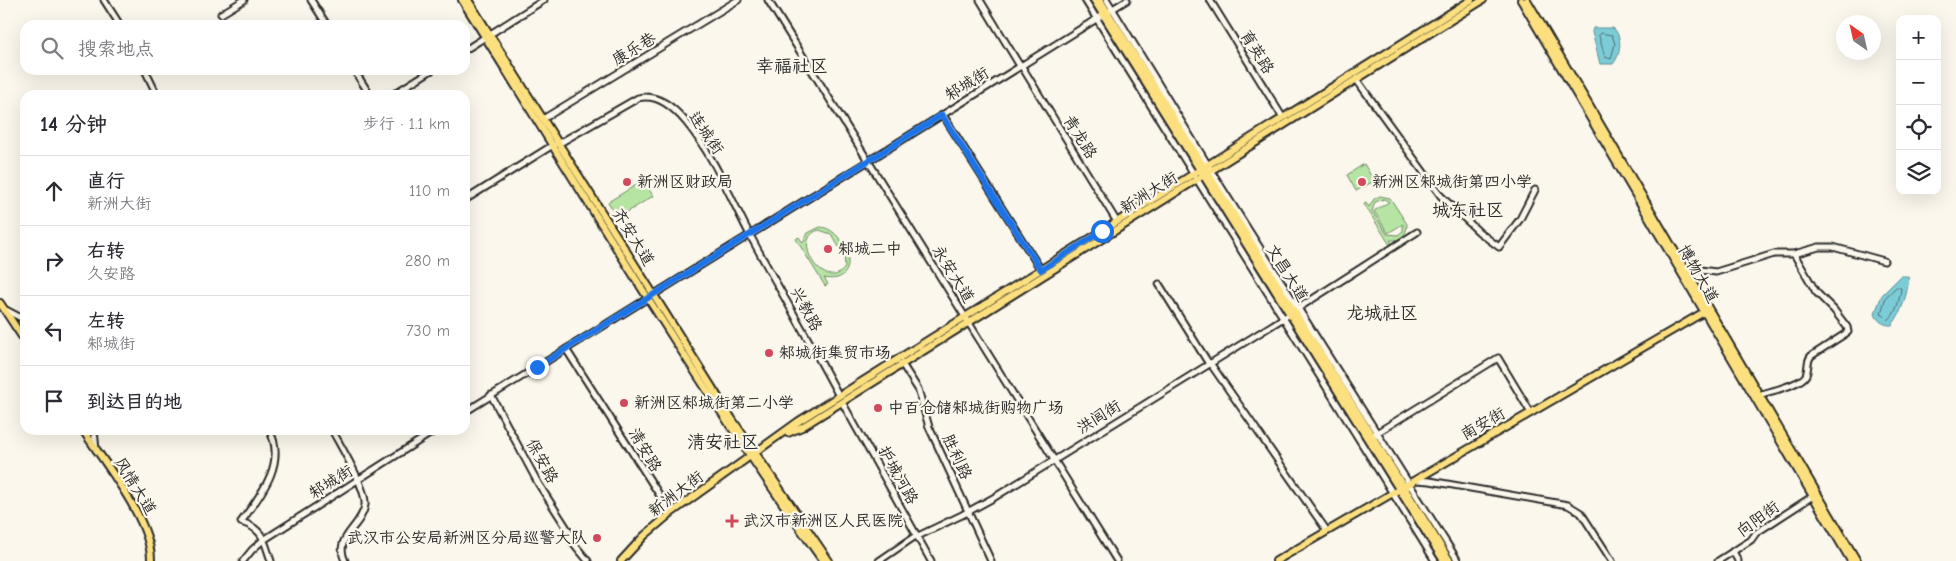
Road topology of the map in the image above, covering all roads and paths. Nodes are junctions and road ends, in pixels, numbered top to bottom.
1 (104, 0) edge
2 (244, 0) edge
3 (311, 0) edge
4 (462, 0) edge
5 (468, 0) edge
6 (544, 0) edge
7 (738, 0) edge
8 (768, 0) edge
9 (980, 0) edge
10 (1085, 0) edge
11 (1094, 0) edge
12 (1100, 0) edge
13 (1107, 0) edge
14 (1127, 0) edge
15 (1210, 0) edge
16 (1471, 0) edge
17 (1483, 0) edge
18 (1521, 0) edge
19 (1527, 0) edge
20 (221, 14) dead end
21 (1105, 14) junction
22 (117, 20) edge
23 (324, 20) edge
24 (487, 36) junction
25 (470, 47) edge
26 (1021, 66) junction
27 (148, 75) edge
28 (357, 75) edge
29 (424, 75) edge
30 (1356, 79) junction
31 (155, 90) edge
32 (367, 90) edge
33 (400, 90) edge
34 (942, 115) junction
35 (1283, 118) junction
36 (543, 119) junction
37 (556, 144) junction
38 (868, 161) junction
39 (1203, 172) junction
40 (1535, 190) dead end
41 (470, 197) edge
42 (1118, 222) junction
43 (1417, 232) dead end
44 (750, 234) junction
45 (1794, 254) junction
46 (1884, 261) dead end
47 (1685, 268) junction
48 (1041, 270) junction
49 (1160, 284) dead end
50 (651, 296) junction
51 (1, 304) edge
52 (1704, 312) junction
53 (1291, 313) junction
54 (20, 318) edge
55 (967, 320) junction
56 (20, 333) edge
57 (566, 349) junction
58 (902, 364) junction
59 (1210, 364) junction
60 (1759, 395) junction
61 (491, 396) junction
62 (841, 399) junction
63 (470, 409) edge
64 (1531, 412) junction
65 (1375, 434) junction
66 (86, 435) edge
67 (94, 435) edge
68 (271, 435) edge
69 (335, 435) edge
70 (428, 435) edge
71 (96, 450) junction
72 (753, 456) junction
73 (1054, 459) junction
74 (358, 480) junction
75 (1407, 485) junction
76 (1393, 493) junction
77 (1812, 496) junction
78 (969, 512) junction
79 (671, 514) junction
80 (1327, 531) junction
81 (917, 535) junction
82 (263, 540) junction
83 (1733, 551) junction
84 (1279, 560) edge
85 (151, 561) edge
86 (244, 561) edge
87 (271, 561) edge
88 (345, 561) edge
89 (588, 561) edge
90 (621, 561) edge
91 (823, 561) edge
92 (829, 561) edge
93 (879, 561) edge
94 (931, 561) edge
95 (990, 561) edge
96 (1117, 561) edge
97 (1435, 561) edge
98 (1444, 561) edge
99 (1450, 561) edge
100 (1458, 561) edge
101 (1612, 561) edge
102 (1718, 561) edge
103 (1738, 561) edge
104 (1851, 561) edge
105 (1857, 561) edge

1 - 22 street
2 - 20 street
3 - 23 street
4 - 24 main road, 齐安大道
5 - 24 main road, 齐安大道
6 - 24 street
7 - 36 street, 康乐巷
8 - 38 street, 永安大道
9 - 26 street, 青龙路
10 - 21 street
11 - 21 main road, 文昌大道
12 - 21 main road, 文昌大道
13 - 21 street
14 - 21 street, 邾城街
15 - 35 street, 育英路
16 - 35 main road, 新洲大街
17 - 30 main road, 新洲大街
18 - 52 main road, 博物大道
19 - 47 main road, 博物大道
21 - 26 street, 邾城街
21 - 39 main road, 文昌大道
21 - 39 street
24 - 25 street
24 - 36 main road, 齐安大道
24 - 37 main road, 齐安大道
26 - 34 street, 邾城街
26 - 42 street, 青龙路
27 - 31 street
28 - 32 street
29 - 33 street
30 - 39 main road, 新洲大街
30 - 40 street
34 - 38 street, 邾城街
34 - 48 street
35 - 39 main road, 新洲大街
36 - 37 main road, 齐安大道
37 - 41 street, 连城街
37 - 44 street, 连城街
37 - 50 main road, 齐安大道
38 - 44 street, 邾城街
38 - 55 street, 永安大道
39 - 42 main road, 新洲大街
39 - 53 main road, 文昌大道
39 - 53 street
39 - 55 main road, 新洲大街
42 - 48 main road, 新洲大街
43 - 53 street, 洪闾街
44 - 50 street, 邾城街
44 - 62 street, 兴教路
45 - 46 street
45 - 47 street
45 - 60 street
47 - 60 main road, 博物大道
48 - 55 main road, 新洲大街
49 - 59 street
50 - 57 street, 邾城街
50 - 72 main road, 齐安大道
51 - 54 street
51 - 56 main road
52 - 64 main road, 南安街
52 - 77 main road, 博物大道
53 - 59 street, 洪闾街
53 - 65 main road, 文昌大道
53 - 75 main road, 文昌大道
53 - 76 street
55 - 58 main road, 新洲大街
55 - 62 main road, 新洲大街
55 - 73 street, 永安大道
57 - 61 street, 邾城街
57 - 79 street, 清安路
58 - 62 main road, 新洲大街
58 - 78 street, 胜利路
59 - 73 street, 洪闾街
59 - 80 street
60 - 105 main road, 博物大道
61 - 63 street, 邾城街
61 - 89 street, 保安路
62 - 72 main road, 新洲大街
62 - 81 street, 护城河路
64 - 65 street
64 - 75 main road, 南安街
65 - 75 main road, 文昌大道
66 - 71 main road, 风情大道
67 - 71 street
68 - 82 street
69 - 74 street
70 - 74 street, 邾城街
71 - 85 main road, 风情大道
72 - 79 main road, 新洲大街
72 - 91 main road, 齐安大道
72 - 92 main road, 齐安大道
73 - 78 street, 洪闾街
73 - 96 street, 永安大道
74 - 82 street, 邾城街
74 - 88 street
75 - 76 main road, 南安街
75 - 98 main road, 文昌大道
75 - 99 main road, 文昌大道
75 - 100 street
75 - 101 street
76 - 80 main road, 南安街
76 - 97 street
77 - 83 street, 向阳街
77 - 104 main road, 博物大道
78 - 81 street, 洪闾街
78 - 95 street, 胜利路
79 - 90 main road, 新洲大街
80 - 84 main road, 南安街
81 - 93 street, 洪闾街
81 - 94 street, 护城河路
82 - 86 street, 邾城街
82 - 87 street
83 - 102 street, 向阳街
83 - 103 street

